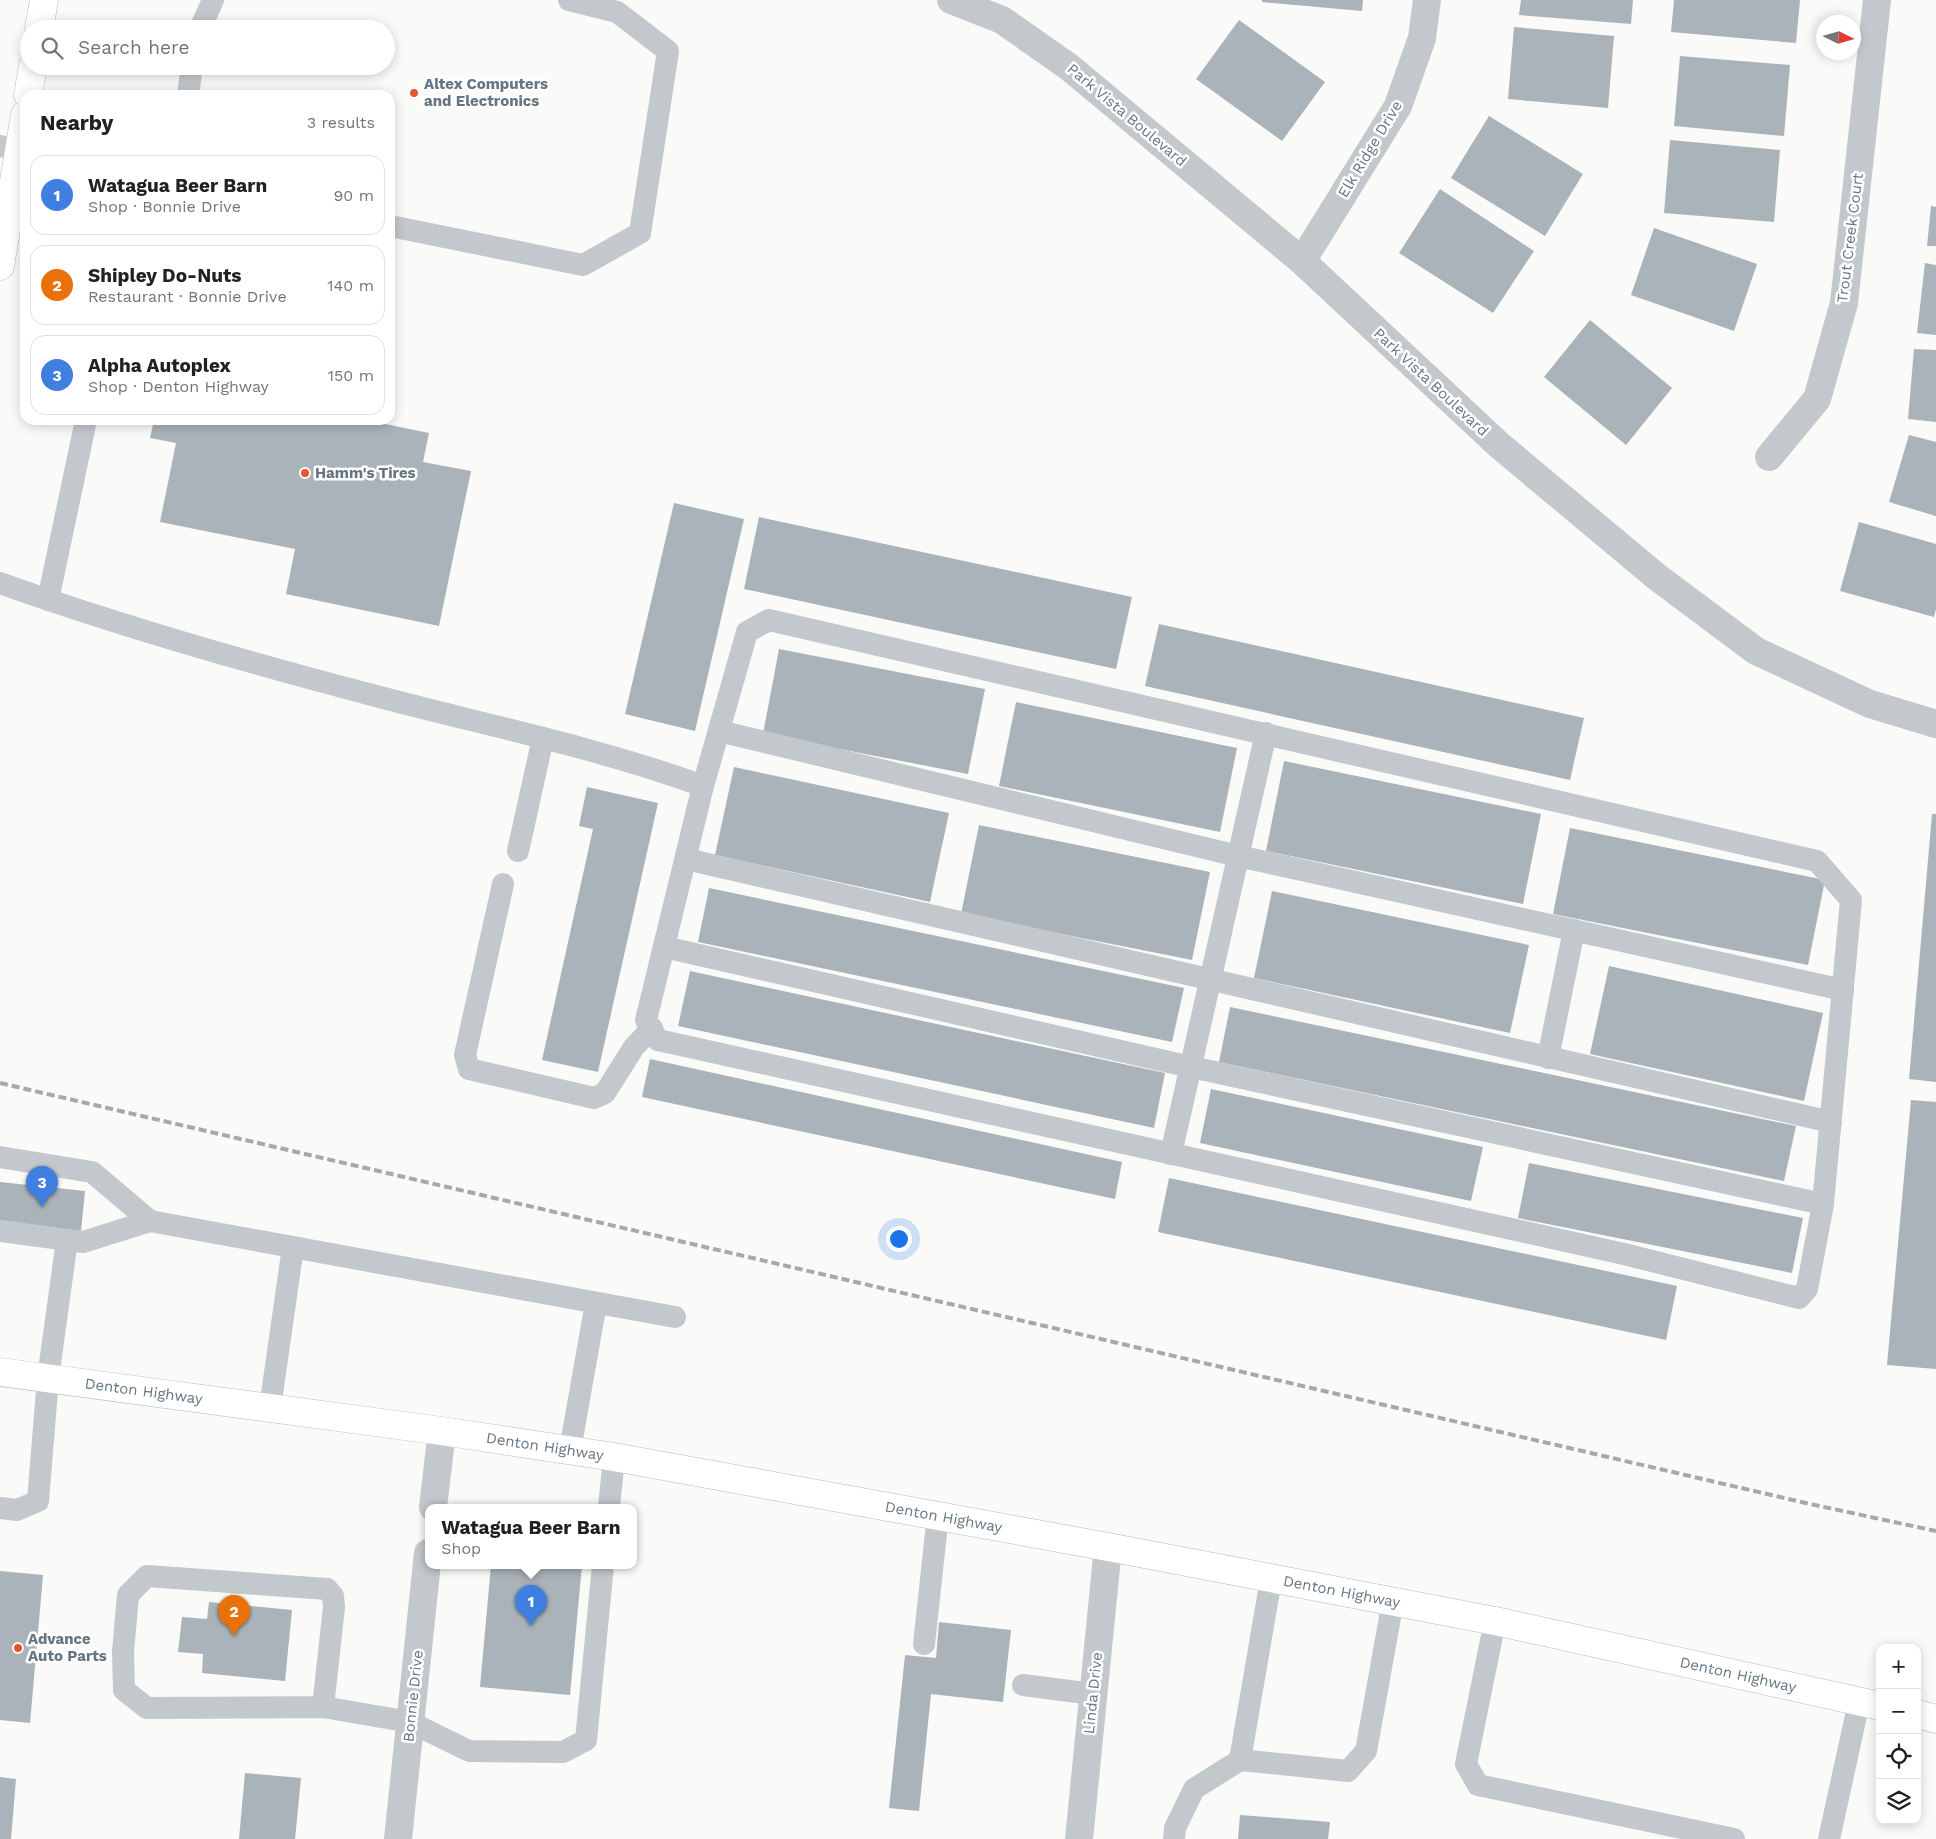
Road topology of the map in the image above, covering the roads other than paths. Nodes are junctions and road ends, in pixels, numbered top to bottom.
1 (44, 0) edge
2 (213, 0) edge
3 (569, 0) edge
4 (951, 0) edge
5 (1427, 0) edge
6 (1876, 0) edge
7 (41, 20) edge
8 (204, 20) edge
9 (31, 75) edge
10 (191, 75) edge
11 (29, 90) edge
12 (189, 90) edge
13 (20, 132) edge
14 (15, 148) edge
15 (395, 227) edge
16 (1, 252) edge
17 (1302, 261) junction
18 (85, 425) edge
19 (1769, 457) dead end
20 (0, 583) edge
21 (48, 600) junction
22 (1936, 724) edge
23 (719, 731) junction
24 (1266, 733) junction
25 (543, 738) junction
26 (703, 786) junction
27 (518, 851) dead end
28 (1238, 856) junction
29 (686, 859) junction
30 (504, 884) dead end
31 (1574, 930) junction
32 (664, 947) junction
33 (1211, 979) junction
34 (1843, 990) junction
35 (652, 1028) junction
36 (1548, 1058) junction
37 (1191, 1067) junction
38 (1831, 1122) junction
39 (1172, 1154) junction
40 (0, 1157) edge
41 (1824, 1204) junction
42 (150, 1222) junction
43 (0, 1232) edge
44 (67, 1240) junction
45 (292, 1247) junction
46 (596, 1303) junction
47 (675, 1317) dead end
48 (0, 1372) edge
49 (48, 1378) junction
50 (270, 1408) junction
51 (442, 1431) junction
52 (570, 1450) junction
53 (614, 1457) junction
54 (434, 1504) edge
55 (609, 1504) edge
56 (0, 1508) edge
57 (938, 1515) junction
58 (1108, 1547) junction
59 (426, 1569) edge
60 (603, 1569) edge
61 (1271, 1578) junction
62 (1393, 1601) junction
63 (1495, 1622) junction
64 (924, 1644) dead end
65 (1023, 1685) dead end
66 (1093, 1694) junction
67 (1869, 1704) edge
68 (323, 1707) junction
69 (1921, 1715) edge
70 (1936, 1719) edge
71 (410, 1722) junction
72 (1240, 1760) junction
73 (398, 1839) edge
74 (1079, 1839) edge
75 (1174, 1839) edge
76 (1734, 1839) edge
77 (1829, 1839) edge

1 - 7 main road
2 - 8 lane
3 - 15 lane
4 - 17 street, Park Vista Boulevard
5 - 17 street, Elk Ridge Drive
6 - 19 street, Trout Creek Court
9 - 11 main road
10 - 12 lane
13 - 14 main road
14 - 16 main road
17 - 22 street, Park Vista Boulevard
18 - 21 lane
20 - 21 lane
21 - 25 lane
23 - 24 lane
23 - 26 lane
23 - 28 lane
24 - 28 lane
24 - 34 lane
25 - 26 lane
25 - 27 lane
26 - 29 lane
28 - 31 lane
28 - 33 lane
29 - 32 lane
29 - 33 lane
30 - 35 lane
31 - 34 lane
31 - 36 lane
32 - 35 lane
32 - 37 lane
33 - 36 lane
33 - 37 lane
34 - 38 lane
35 - 39 lane
36 - 38 lane
37 - 39 lane
37 - 41 lane
38 - 41 lane
39 - 41 lane
40 - 42 lane
42 - 44 lane
42 - 45 lane
43 - 44 lane
44 - 49 lane
45 - 46 lane
45 - 50 lane
46 - 47 lane
46 - 52 lane
48 - 49 main road, Denton Highway
49 - 50 main road, Denton Highway
49 - 56 lane
50 - 51 main road, Denton Highway
51 - 52 main road, Denton Highway
51 - 54 street
52 - 53 main road, Denton Highway
53 - 55 lane
53 - 57 main road, Denton Highway
57 - 58 main road, Denton Highway
57 - 64 lane
58 - 61 main road, Denton Highway
58 - 66 street, Linda Drive
59 - 71 street, Bonnie Drive
60 - 71 lane
61 - 62 main road, Denton Highway
61 - 72 lane
62 - 63 main road, Denton Highway
62 - 72 lane
63 - 67 main road, Denton Highway
63 - 76 lane
65 - 66 lane
66 - 74 street, Linda Drive
67 - 77 lane
68 - 68 lane
68 - 71 lane
69 - 70 main road
71 - 73 street, Bonnie Drive
72 - 75 lane

